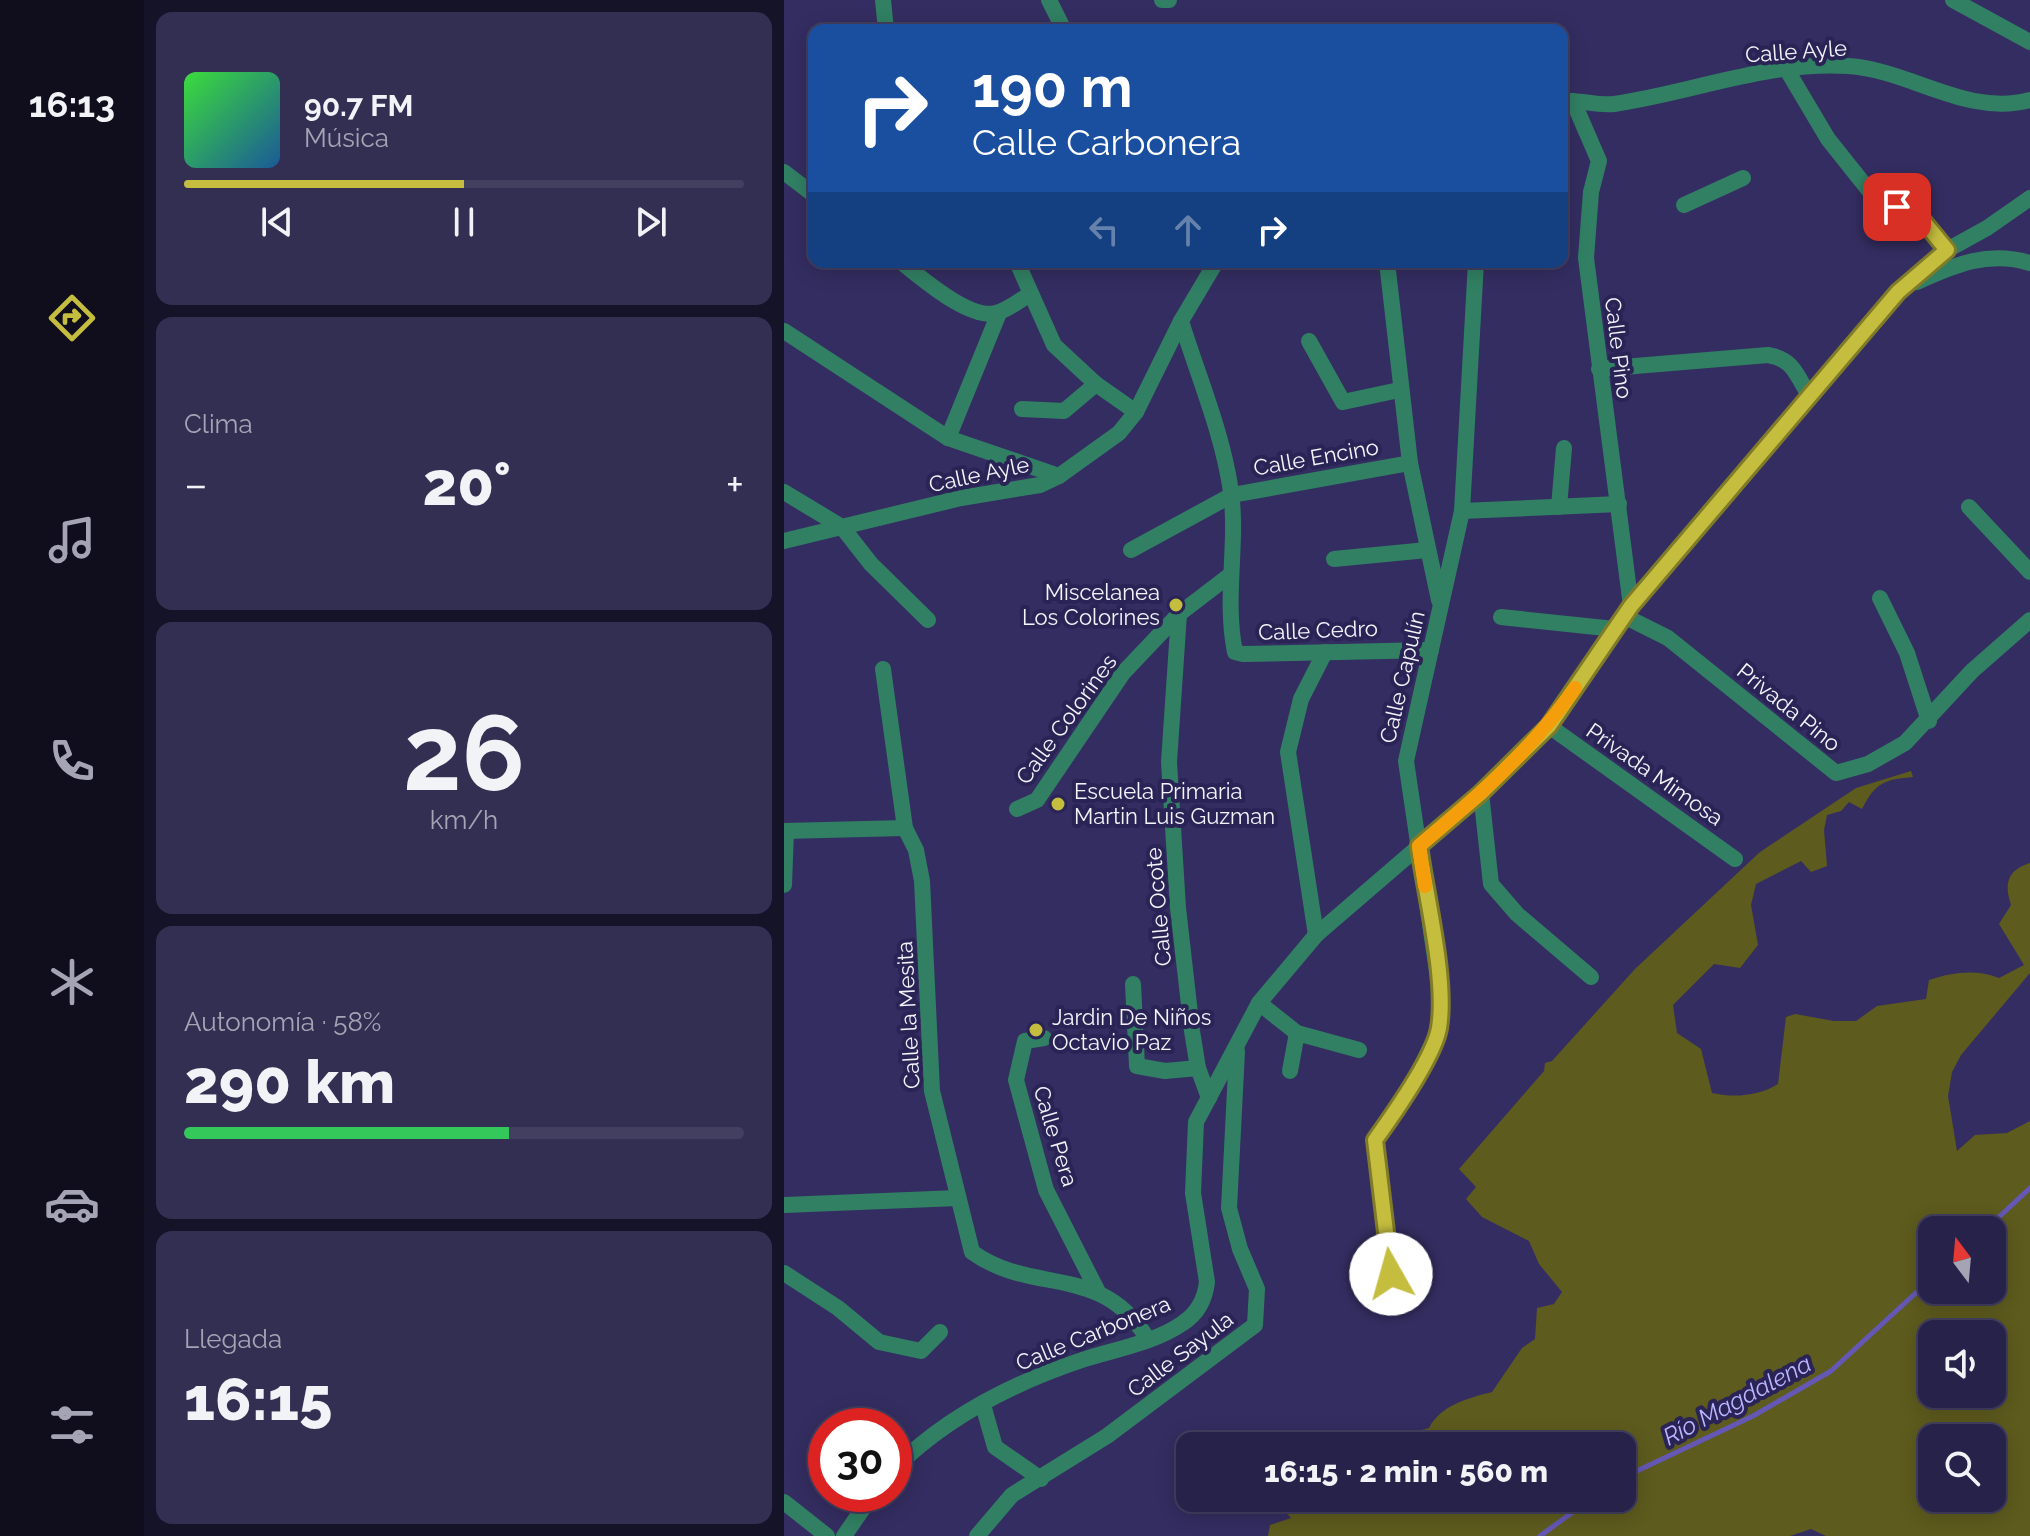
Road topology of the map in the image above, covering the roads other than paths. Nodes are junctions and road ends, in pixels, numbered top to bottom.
1 (883, 0) edge
2 (1049, 0) edge
3 (1162, 0) edge
4 (1169, 0) edge
5 (1953, 0) edge
6 (885, 24) edge
7 (1061, 24) edge
8 (2030, 42) edge
9 (1787, 70) junction
10 (2030, 100) edge
11 (1568, 101) edge
12 (784, 172) edge
13 (1743, 178) dead end
14 (808, 190) edge
15 (2030, 198) edge
16 (1684, 205) dead end
17 (1947, 250) junction
18 (2030, 263) edge
19 (909, 268) edge
20 (1019, 268) edge
21 (1212, 268) edge
22 (1388, 268) edge
23 (1476, 268) edge
24 (1898, 292) junction
25 (1030, 294) junction
26 (999, 313) junction
27 (1181, 321) junction
28 (784, 331) edge
29 (1309, 341) dead end
30 (1599, 369) junction
31 (1096, 384) junction
32 (1399, 390) junction
33 (1809, 396) junction
34 (1022, 409) dead end
35 (1136, 412) junction
36 (948, 438) junction
37 (1564, 448) dead end
38 (1410, 463) junction
39 (1059, 476) junction
40 (784, 492) edge
41 (1232, 495) junction
42 (1619, 504) junction
43 (1559, 507) junction
44 (1969, 507) dead end
45 (1462, 511) junction
46 (842, 527) junction
47 (784, 541) edge
48 (1131, 550) dead end
49 (1427, 550) junction
50 (1334, 559) dead end
51 (2030, 572) edge
52 (1230, 575) junction
53 (1880, 598) dead end
54 (1440, 607) junction
55 (1179, 614) junction
56 (1501, 617) dead end
57 (1623, 617) junction
58 (928, 620) dead end
59 (2030, 620) edge
60 (1431, 650) junction
61 (1325, 652) junction
62 (883, 669) dead end
63 (1929, 721) junction
64 (1549, 726) junction
65 (1481, 793) junction
66 (1017, 809) dead end
67 (905, 828) junction
68 (785, 831) edge
69 (1419, 846) junction
70 (1735, 859) dead end
71 (784, 885) edge
72 (1316, 935) junction
73 (1591, 977) dead end
74 (1133, 984) dead end
75 (1259, 1003) junction
76 (1297, 1033) junction
77 (1044, 1038) dead end
78 (1239, 1039) junction
79 (1359, 1050) dead end
80 (1198, 1068) junction
81 (1290, 1071) dead end
82 (1209, 1098) junction
83 (958, 1198) junction
84 (784, 1205) edge
85 (784, 1273) edge
86 (1391, 1274) dead end
87 (1097, 1290) junction
88 (940, 1332) dead end
89 (1147, 1338) junction
90 (983, 1405) junction
91 (912, 1450) edge
92 (1041, 1479) junction
93 (784, 1502) edge
94 (861, 1512) edge
95 (827, 1536) edge
96 (844, 1536) edge
97 (977, 1536) edge

1 - 6 street
2 - 7 street
3 - 4 street
5 - 8 street
9 - 10 street, Calle Ayle
9 - 11 street, Calle Ayle
9 - 17 street
11 - 30 street, Calle Pino
12 - 14 street
13 - 16 street
15 - 17 street, Calle Carbonera
17 - 24 street, Calle Carbonera
18 - 24 street
19 - 26 street
20 - 25 street
21 - 27 street, Calle Ayle
22 - 32 street
23 - 45 street, Calle Capulín
24 - 33 street, Calle Carbonera
25 - 26 street
25 - 31 street
26 - 36 street, Calle Ayle
27 - 35 street, Calle Ayle
27 - 41 street
28 - 36 street
29 - 32 street
30 - 33 street
30 - 42 street, Calle Pino
31 - 34 street
31 - 35 street
32 - 38 street
33 - 57 street, Calle Carbonera
35 - 39 street, Calle Ayle
36 - 39 street
37 - 43 street
38 - 41 street, Calle Encino
38 - 49 street
39 - 46 street, Calle Ayle
40 - 46 street
41 - 48 street, Calle Encino
41 - 52 street
42 - 43 street
42 - 57 street, Calle Pino
43 - 45 street
44 - 51 street
45 - 54 street, Calle Capulín
46 - 47 street, Calle Ayle
46 - 58 street
49 - 50 street
49 - 54 street
52 - 55 street, Calle Colorines
52 - 61 street, Calle Cedro
53 - 63 street
54 - 60 street, Calle Capulín
55 - 66 street, Calle Colorines
55 - 80 street, Calle Ocote
56 - 57 street
57 - 63 street, Privada Pino
57 - 64 street, Calle Carbonera
59 - 63 street
60 - 61 street, Calle Cedro
60 - 69 street, Calle Capulín
61 - 72 street
62 - 67 street, Calle la Mesita
64 - 65 street, Calle Carbonera
64 - 70 street, Privada Mimosa
65 - 69 street, Calle Carbonera
65 - 73 street
67 - 68 street
67 - 83 street, Calle la Mesita
68 - 71 street
69 - 72 street, Calle Carbonera
69 - 86 street, Calle Capulín
72 - 75 street, Calle Carbonera
74 - 80 street
75 - 76 street
75 - 78 street, Calle Carbonera
76 - 79 street
76 - 81 street
77 - 87 street, Calle Pera
78 - 82 street, Calle Carbonera
78 - 92 street, Calle Sayula
80 - 82 street, Calle Ocote
82 - 89 street, Calle Carbonera
83 - 84 street
83 - 87 street, Calle la Mesita
85 - 88 street
87 - 89 street, Calle la Mesita
89 - 90 street, Calle Carbonera
90 - 91 street, Calle Carbonera
90 - 92 street
92 - 97 street, Calle Sayula
93 - 95 street
94 - 96 street

